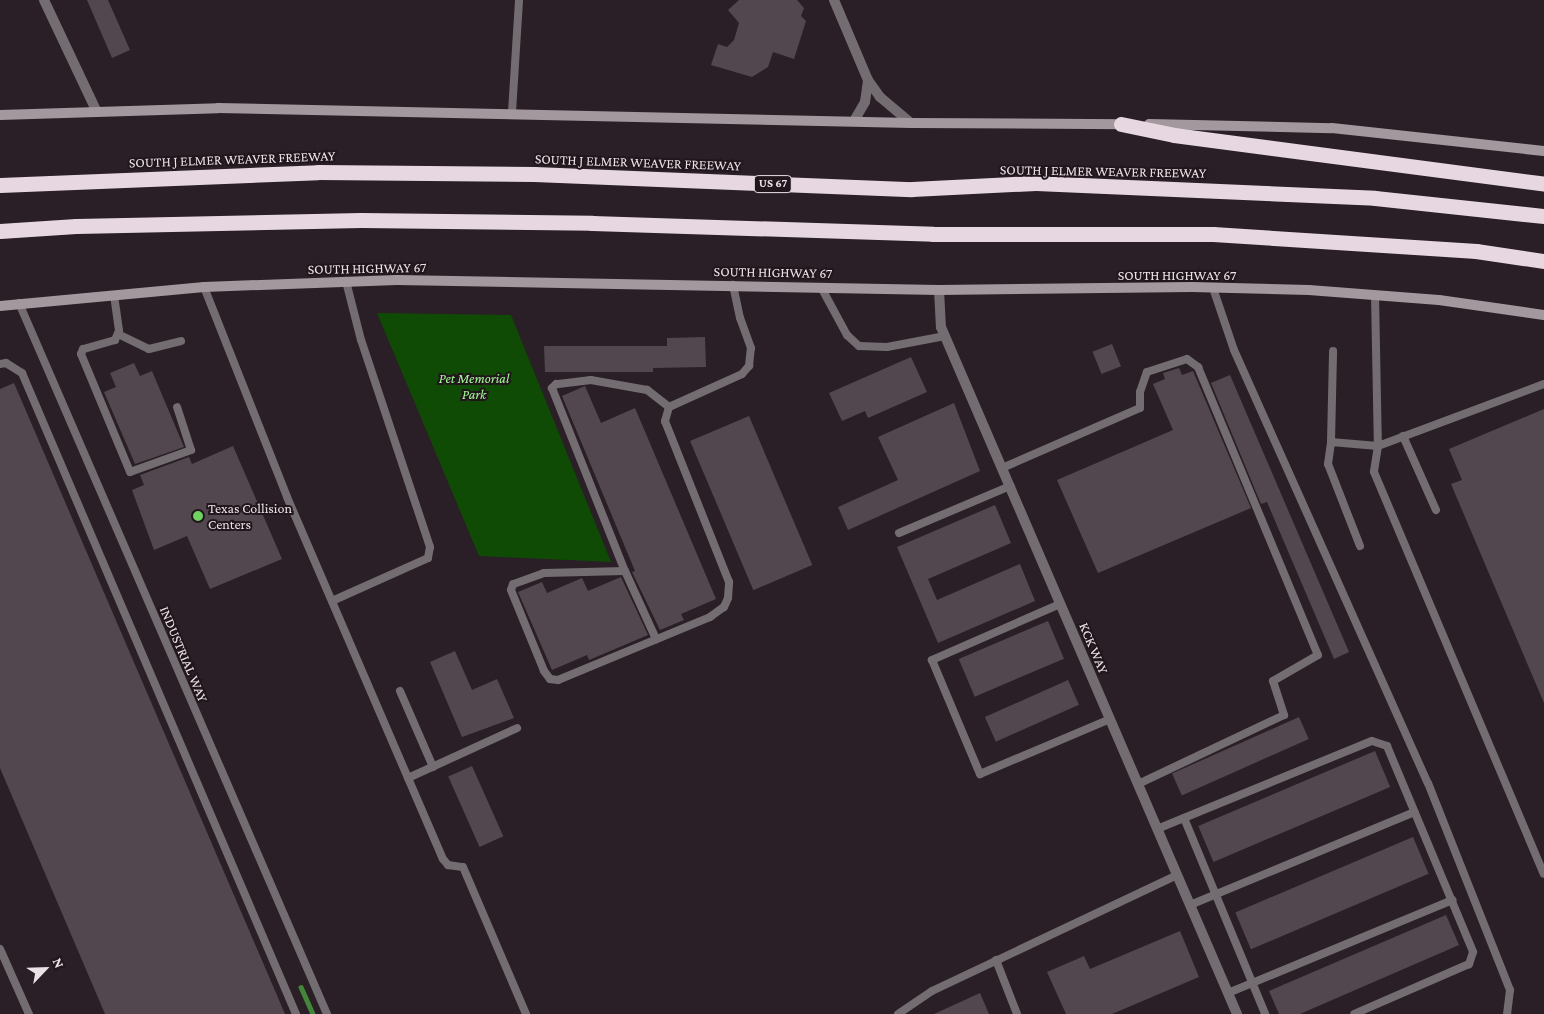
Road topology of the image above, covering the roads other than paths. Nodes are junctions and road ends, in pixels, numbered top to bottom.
1 (44, 0) edge
2 (519, 0) edge
3 (834, 0) edge
4 (868, 80) junction
5 (96, 110) junction
6 (512, 112) junction
7 (0, 115) edge
8 (854, 120) junction
9 (911, 123) junction
10 (1121, 124) junction
11 (1544, 151) edge
12 (1544, 184) edge
13 (0, 185) edge
14 (1544, 216) edge
15 (24, 228) junction
16 (0, 231) edge
17 (0, 235) edge
18 (1544, 261) edge
19 (346, 281) junction
20 (733, 285) junction
21 (204, 287) junction
22 (821, 287) junction
23 (1213, 288) junction
24 (939, 290) junction
25 (114, 295) junction
26 (1375, 295) junction
27 (19, 303) junction
28 (0, 306) edge
29 (1544, 315) edge
30 (118, 334) junction
31 (945, 336) junction
32 (181, 341) dead end
33 (1333, 351) dead end
34 (0, 364) edge
35 (1544, 384) edge
36 (177, 407) dead end
37 (669, 407) junction
38 (1403, 436) junction
39 (1331, 442) junction
40 (1378, 446) junction
41 (1002, 468) junction
42 (1010, 486) junction
43 (1436, 510) dead end
44 (899, 533) dead end
45 (1360, 546) dead end
46 (625, 571) junction
47 (332, 601) junction
48 (1060, 604) junction
49 (656, 639) junction
50 (400, 691) dead end
51 (1110, 719) junction
52 (517, 728) dead end
53 (433, 767) junction
54 (408, 778) junction
55 (1138, 784) junction
56 (1414, 812) junction
57 (1184, 818) junction
58 (1157, 829) junction
59 (1544, 874) edge
60 (1177, 875) junction
61 (1215, 895) junction
62 (1452, 900) junction
63 (1190, 905) junction
64 (0, 949) edge
65 (996, 960) junction
66 (1252, 983) junction
67 (1228, 993) junction
68 (29, 1014) edge
69 (296, 1014) edge
70 (327, 1014) edge
71 (526, 1014) edge
72 (898, 1014) edge
73 (1017, 1014) edge
74 (1237, 1014) edge
75 (1265, 1014) edge
76 (1354, 1014) edge
77 (1507, 1014) edge

1 - 5 street
2 - 6 lane
3 - 4 street
4 - 8 street
4 - 9 street
5 - 6 main road
5 - 7 main road
6 - 8 main road
8 - 9 main road
9 - 10 main road
10 - 11 main road
10 - 12 highway
13 - 14 highway, SOUTH J ELMER WEAVER FREEWAY / US 67
15 - 16 highway
15 - 17 highway
15 - 18 highway
19 - 20 main road, SOUTH HIGHWAY 67
19 - 21 main road, SOUTH HIGHWAY 67
19 - 47 lane
20 - 22 main road, SOUTH HIGHWAY 67
20 - 37 lane
21 - 25 main road, SOUTH HIGHWAY 67
21 - 47 lane
22 - 24 main road, SOUTH HIGHWAY 67
22 - 31 lane
23 - 24 main road, SOUTH HIGHWAY 67
23 - 26 main road, SOUTH HIGHWAY 67
23 - 77 lane
24 - 31 street, KCK WAY
25 - 27 main road, SOUTH HIGHWAY 67
25 - 30 lane
26 - 29 main road, SOUTH HIGHWAY 67
26 - 40 lane
27 - 28 main road, SOUTH HIGHWAY 67
27 - 70 lane, INDUSTRIAL WAY
30 - 32 lane
30 - 36 lane
31 - 41 street, KCK WAY
33 - 39 lane
34 - 69 lane
35 - 38 lane
37 - 46 lane
37 - 49 lane
38 - 40 lane
38 - 43 lane
39 - 40 lane
39 - 45 lane
40 - 59 lane
41 - 42 street, KCK WAY
41 - 55 lane
42 - 44 lane
42 - 48 street, KCK WAY
46 - 49 lane
46 - 49 lane
47 - 54 lane
48 - 51 street, KCK WAY
48 - 51 lane
50 - 53 lane
51 - 55 street, KCK WAY
52 - 53 lane
53 - 54 lane
54 - 71 lane
55 - 58 street, KCK WAY
56 - 57 lane
56 - 61 lane
56 - 62 lane
57 - 58 lane
57 - 61 lane
58 - 60 street, KCK WAY
60 - 63 street, KCK WAY
60 - 65 lane
61 - 63 lane
61 - 66 lane
62 - 66 lane
62 - 76 lane
63 - 67 street, KCK WAY
64 - 68 lane
65 - 72 lane
65 - 73 lane
66 - 67 lane
66 - 75 lane
67 - 74 street, KCK WAY

